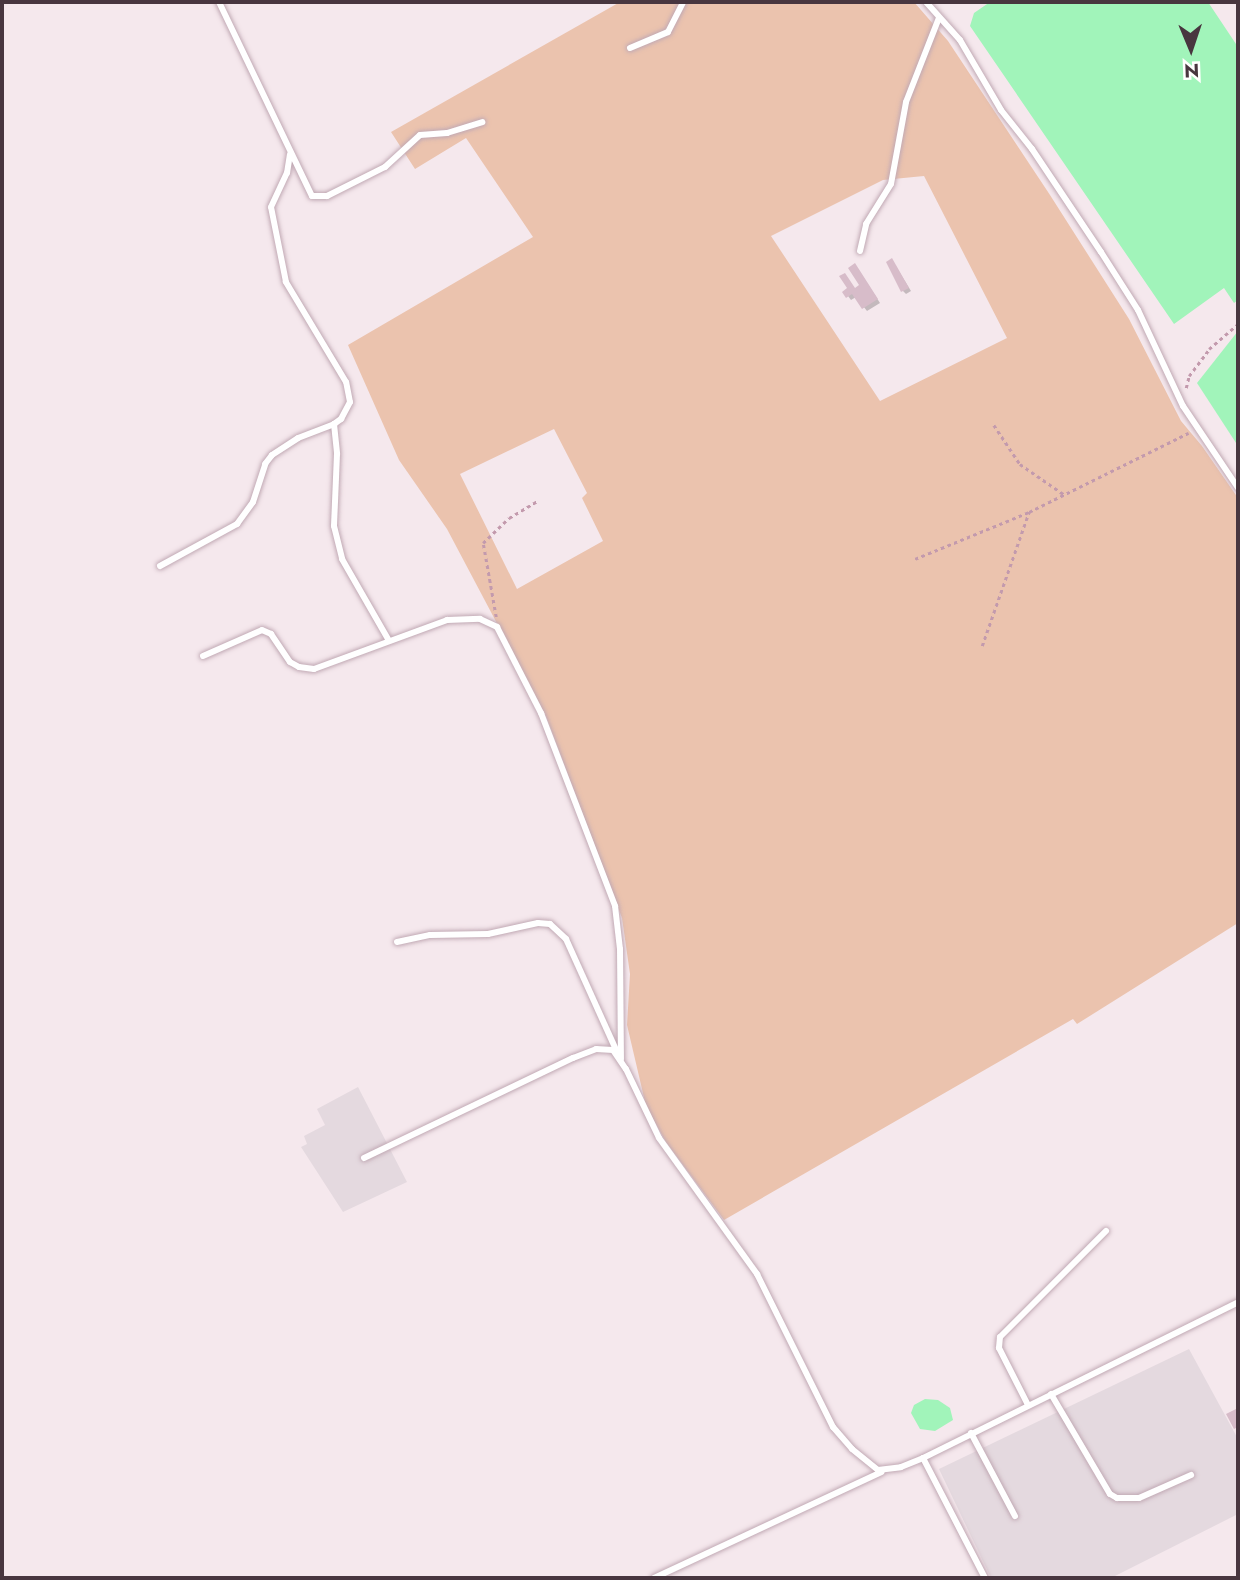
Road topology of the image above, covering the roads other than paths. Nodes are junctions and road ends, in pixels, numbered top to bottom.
1 (219, 2) edge
2 (682, 2) edge
3 (926, 2) edge
4 (939, 18) junction
5 (630, 48) dead end
6 (482, 122) dead end
7 (290, 154) junction
8 (860, 251) dead end
9 (334, 425) junction
10 (1238, 488) edge
11 (160, 566) dead end
12 (388, 639) junction
13 (203, 656) dead end
14 (397, 943) dead end
15 (620, 1056) junction
16 (364, 1158) dead end
17 (1106, 1231) dead end
18 (1238, 1302) edge
19 (1051, 1394) junction
20 (1028, 1405) junction
21 (971, 1433) junction
22 (923, 1458) junction
23 (883, 1471) junction
24 (1191, 1475) dead end
25 (1015, 1516) dead end
26 (654, 1578) edge
27 (985, 1578) edge

1 - 7 lane
2 - 5 lane
3 - 4 lane
4 - 8 lane
4 - 10 lane
6 - 7 lane
7 - 9 lane
9 - 11 lane
9 - 12 lane
12 - 13 lane
12 - 15 lane
14 - 15 lane
15 - 16 lane
15 - 23 lane
17 - 20 lane
18 - 19 lane
19 - 20 lane
19 - 24 lane
20 - 21 lane
21 - 22 lane
21 - 25 lane
22 - 23 lane
22 - 27 lane
23 - 26 lane

